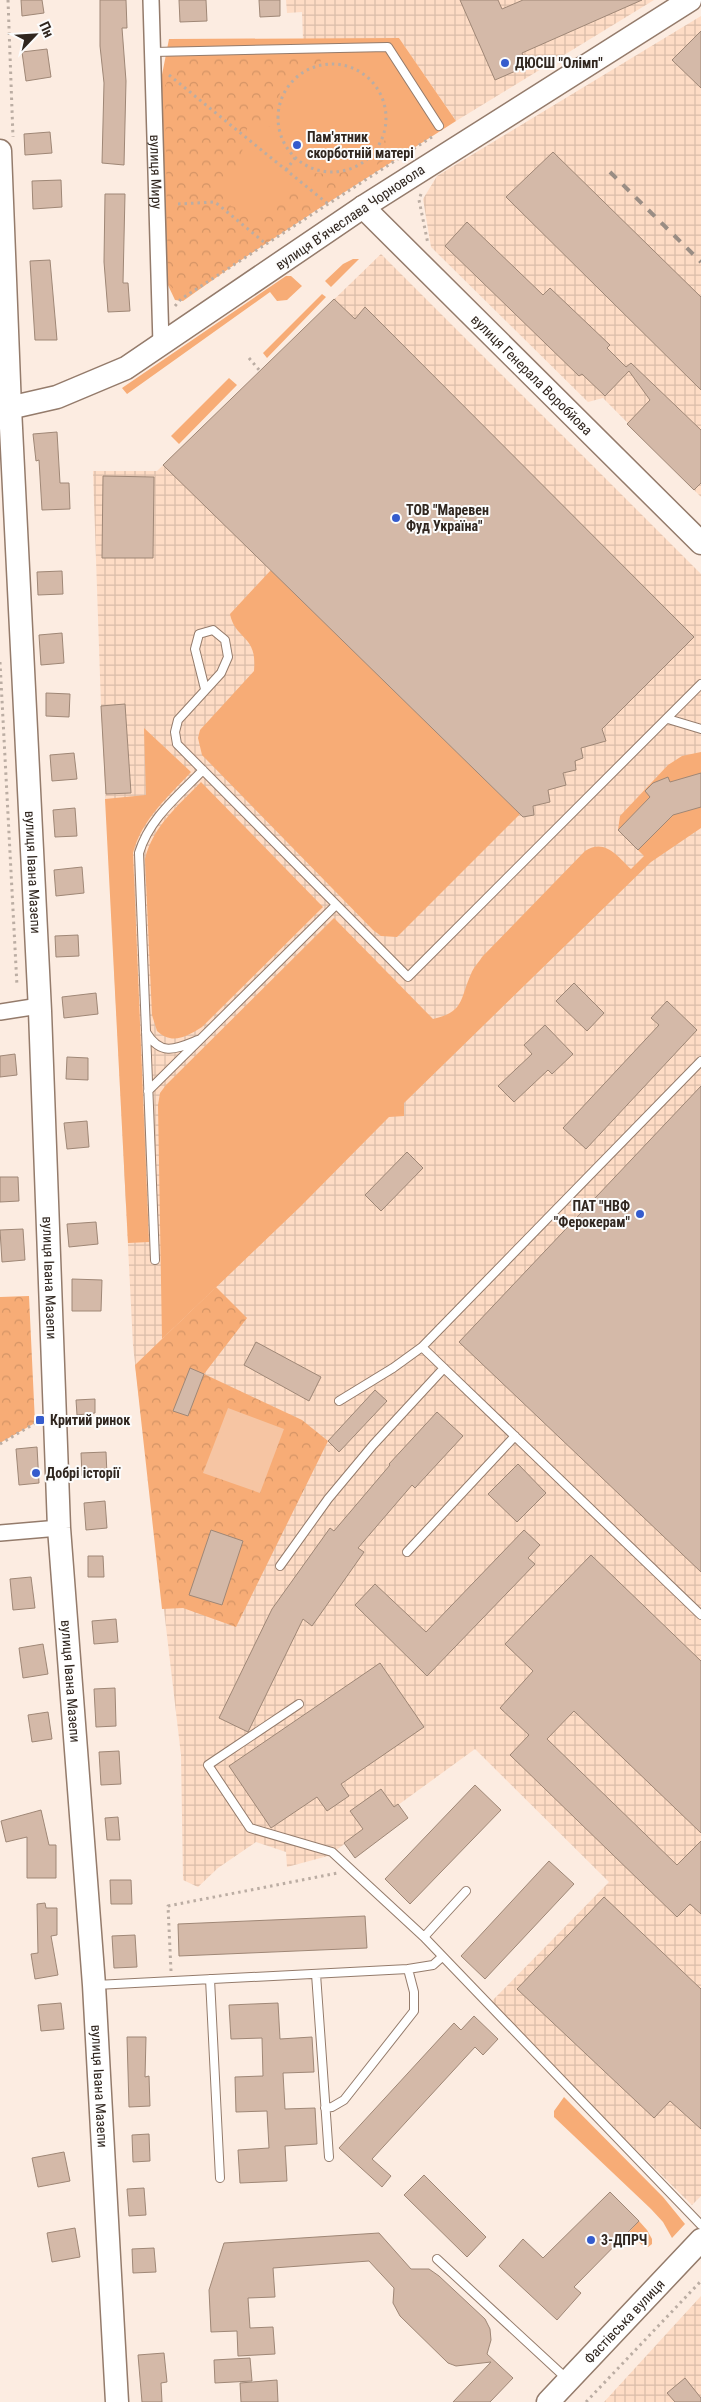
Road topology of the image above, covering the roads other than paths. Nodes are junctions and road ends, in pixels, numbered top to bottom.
1 (151, 0) edge
2 (690, 0) edge
3 (153, 57) junction
4 (439, 126) dead end
5 (0, 151) edge
6 (0, 156) edge
7 (363, 207) junction
8 (161, 344) junction
9 (5, 409) edge
10 (701, 543) edge
11 (701, 684) edge
12 (205, 690) dead end
13 (668, 719) junction
14 (701, 729) edge
15 (203, 770) junction
16 (336, 904) junction
17 (40, 1006) junction
18 (0, 1012) edge
19 (146, 1030) junction
20 (202, 1038) junction
21 (701, 1061) edge
22 (148, 1091) junction
23 (155, 1260) dead end
24 (422, 1347) junction
25 (444, 1368) junction
26 (339, 1401) dead end
27 (515, 1436) junction
28 (59, 1528) junction
29 (0, 1532) edge
30 (407, 1552) dead end
31 (280, 1566) dead end
32 (701, 1615) edge
33 (299, 1704) dead end
34 (466, 1891) dead end
35 (424, 1937) junction
36 (442, 1957) junction
37 (408, 1969) junction
38 (316, 1974) junction
39 (210, 1979) junction
40 (94, 1985) junction
41 (325, 2108) junction
42 (329, 2157) dead end
43 (220, 2178) dead end
44 (701, 2225) edge
45 (701, 2240) edge
46 (436, 2259) dead end
47 (569, 2380) junction
48 (117, 2402) edge
49 (548, 2402) edge

1 - 3 street, вулиця Миру
2 - 7 street, вулиця Вʼячеслава Чорновола
3 - 4 lane
3 - 8 street, вулиця Миру
5 - 6 street, вулиця Івана Мазепи
6 - 9 street, вулиця Івана Мазепи
7 - 8 street, вулиця Вʼячеслава Чорновола
7 - 10 street, вулиця Генерала Воробйова
8 - 9 street, вулиця Вʼячеслава Чорновола
9 - 17 street, вулиця Івана Мазепи
11 - 13 lane
12 - 15 lane
13 - 14 lane
13 - 16 lane
15 - 16 lane
15 - 19 lane
16 - 20 lane
17 - 18 street
17 - 28 street, вулиця Івана Мазепи
19 - 20 lane
19 - 22 lane
20 - 22 lane
21 - 24 lane
22 - 23 lane
24 - 25 lane
24 - 26 lane
25 - 27 lane
25 - 31 lane
27 - 30 lane
27 - 32 lane
28 - 29 street
28 - 40 street, вулиця Івана Мазепи
33 - 35 lane
34 - 35 lane
35 - 36 lane
36 - 37 lane
36 - 44 lane
37 - 38 lane
37 - 41 lane
38 - 39 lane
38 - 41 lane
39 - 40 lane
39 - 43 lane
40 - 48 street, вулиця Івана Мазепи
41 - 42 lane
45 - 47 street, Фастівська вулиця
46 - 47 lane
47 - 49 street, Фастівська вулиця

